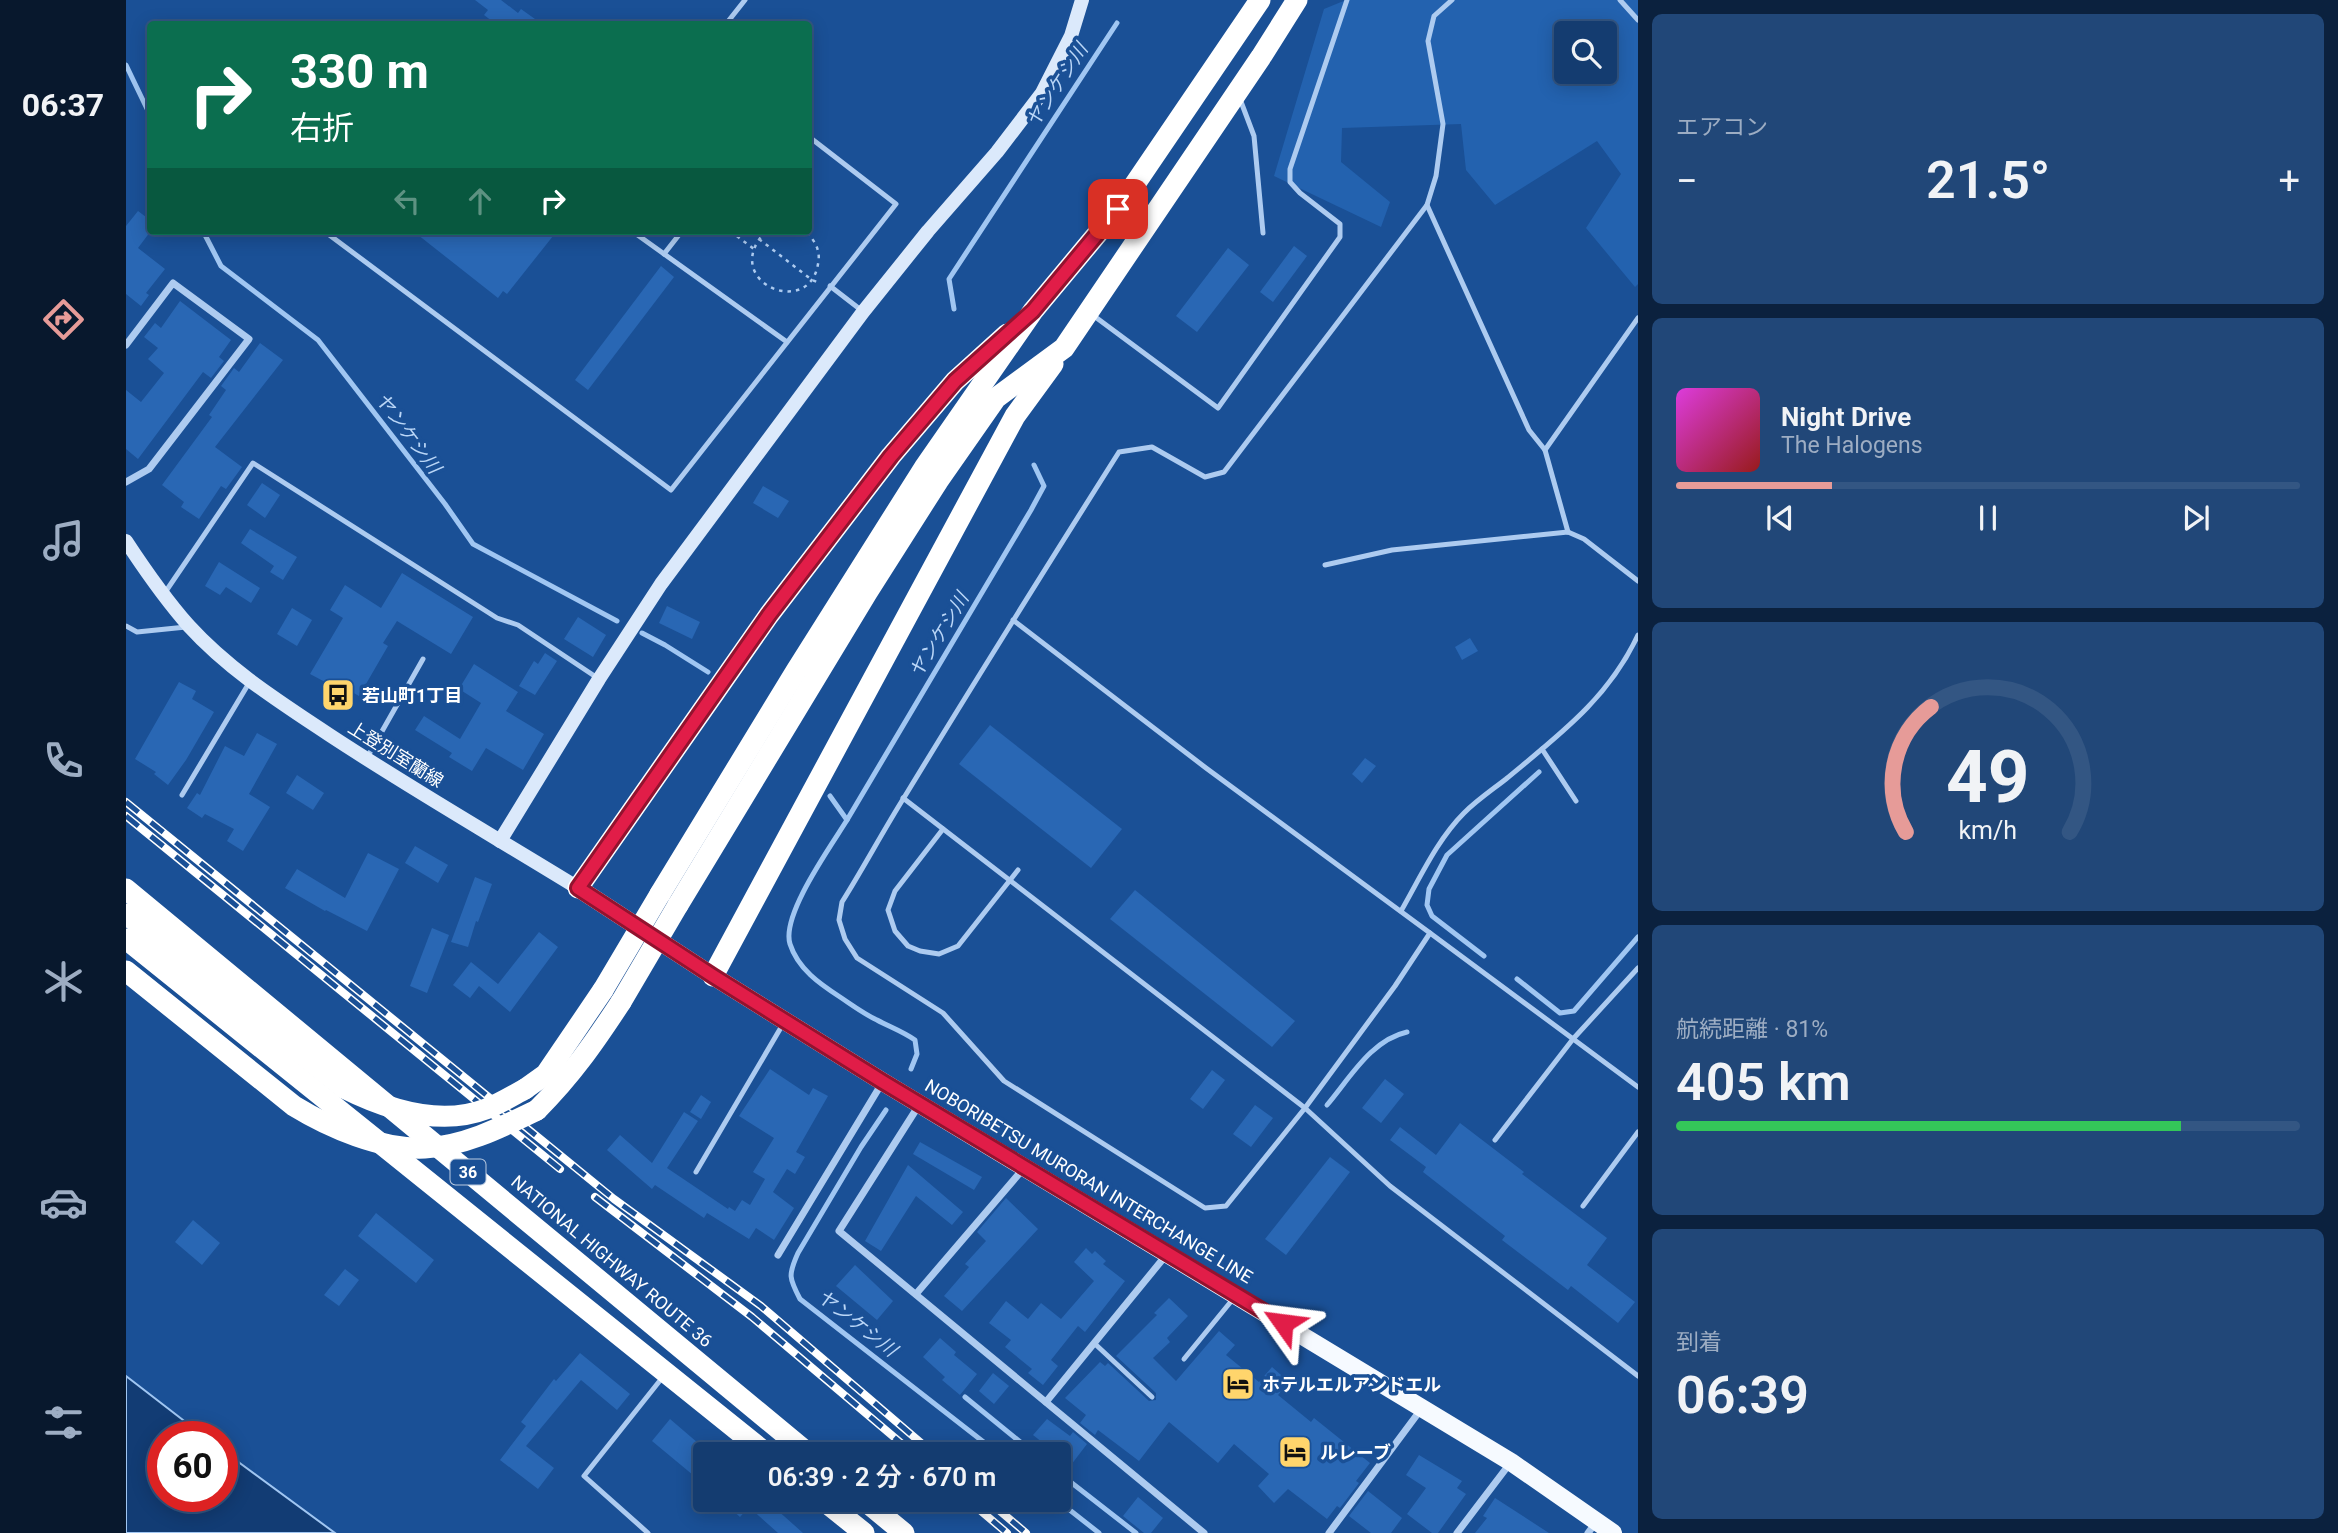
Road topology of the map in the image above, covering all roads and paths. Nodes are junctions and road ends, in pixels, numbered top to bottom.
1 (745, 0) edge
2 (1082, 0) edge
3 (1260, 0) edge
4 (1297, 0) edge
5 (1347, 0) edge
6 (1452, 0) edge
7 (1619, 0) edge
8 (1638, 20) edge
9 (728, 21) edge
10 (1237, 93) junction
11 (812, 139) edge
12 (1427, 205) junction
13 (1263, 233) dead end
14 (329, 235) edge
15 (638, 235) edge
16 (679, 235) edge
17 (735, 235) edge
18 (762, 235) edge
19 (808, 235) edge
20 (759, 239) junction
21 (754, 249) junction
22 (664, 254) junction
23 (812, 280) junction
24 (830, 286) junction
25 (1033, 311) junction
26 (863, 312) junction
27 (1089, 312) junction
28 (1638, 318) edge
29 (787, 342) junction
30 (126, 345) edge
31 (1064, 348) junction
32 (1545, 450) junction
33 (126, 482) edge
34 (1568, 532) junction
35 (126, 541) edge
36 (1325, 565) dead end
37 (1638, 581) edge
38 (164, 594) junction
39 (1013, 620) junction
40 (126, 626) edge
41 (189, 626) junction
42 (1638, 635) edge
43 (423, 659) dead end
44 (599, 679) junction
45 (251, 680) junction
46 (1542, 749) junction
47 (366, 759) junction
48 (181, 795) dead end
49 (903, 798) junction
50 (1576, 801) dead end
51 (943, 829) junction
52 (500, 842) junction
53 (1018, 870) dead end
54 (1010, 881) junction
55 (578, 888) junction
56 (126, 889) edge
57 (669, 899) junction
58 (1401, 911) junction
59 (126, 914) edge
60 (1430, 933) junction
61 (126, 939) edge
62 (1638, 968) edge
63 (126, 971) edge
64 (713, 976) junction
65 (612, 996) junction
66 (785, 1021) junction
67 (1573, 1039) junction
68 (883, 1082) junction
69 (1638, 1087) edge
70 (919, 1104) junction
71 (1306, 1108) junction
72 (1638, 1132) edge
73 (1495, 1140) dead end
74 (1025, 1167) junction
75 (696, 1172) dead end
76 (1583, 1206) dead end
77 (1167, 1253) junction
78 (778, 1255) dead end
79 (916, 1294) junction
80 (1237, 1295) junction
81 (1094, 1343) junction
82 (1184, 1359) dead end
83 (675, 1361) junction
84 (1638, 1376) edge
85 (1152, 1396) dead end
86 (1046, 1402) junction
87 (1422, 1408) junction
88 (755, 1442) edge
89 (792, 1442) edge
90 (1511, 1462) junction
91 (838, 1512) edge
92 (879, 1512) edge
93 (1592, 1527) edge
94 (648, 1533) edge
95 (864, 1533) edge
96 (904, 1533) edge
97 (1204, 1533) edge
98 (1328, 1533) edge
99 (1457, 1533) edge
100 (1613, 1533) edge

1 - 9 lane
2 - 26 street
3 - 25 highway
4 - 10 highway
5 - 27 lane
6 - 12 lane
7 - 8 lane
10 - 13 lane
10 - 27 highway
11 - 24 lane
12 - 32 lane
12 - 39 lane
14 - 29 lane
15 - 22 lane
16 - 22 lane
17 - 21 path
18 - 20 path
19 - 23 path
20 - 21 path
20 - 23 path
21 - 23 path
22 - 29 lane
23 - 24 path
24 - 26 lane
24 - 29 lane
25 - 55 highway
25 - 57 highway
26 - 44 street
27 - 31 highway
28 - 32 lane
30 - 33 street
31 - 57 highway
31 - 64 highway
32 - 34 lane
34 - 36 lane
34 - 37 lane
35 - 38 street, 上登別室蘭線
38 - 41 street, 上登別室蘭線
38 - 44 lane
39 - 49 lane
39 - 58 lane
40 - 41 lane
41 - 45 street, 上登別室蘭線
42 - 46 lane
43 - 47 lane
44 - 52 street
45 - 47 street, 上登別室蘭線
45 - 48 lane
46 - 50 lane
46 - 58 lane
47 - 52 street, 上登別室蘭線
49 - 51 lane
49 - 71 lane
51 - 54 lane
51 - 54 lane
52 - 55 street, 上登別室蘭線
53 - 54 lane
54 - 71 lane
55 - 64 main road, NOBORIBETSU MURORAN INTERCHANGE LINE
56 - 83 highway, NATIONAL HIGHWAY ROUTE 36 / 36
57 - 65 highway, bridge
58 - 60 lane
59 - 65 highway, bridge
60 - 67 lane
60 - 71 lane
61 - 83 highway, NATIONAL HIGHWAY ROUTE 36 / 36
62 - 67 lane
63 - 65 highway, bridge
64 - 66 main road, NOBORIBETSU MURORAN INTERCHANGE LINE
66 - 68 main road, NOBORIBETSU MURORAN INTERCHANGE LINE
66 - 75 lane
67 - 69 lane
67 - 73 lane
68 - 70 main road, NOBORIBETSU MURORAN INTERCHANGE LINE
68 - 78 street
70 - 74 main road, NOBORIBETSU MURORAN INTERCHANGE LINE
70 - 79 street
71 - 84 lane
72 - 76 lane
74 - 77 main road, NOBORIBETSU MURORAN INTERCHANGE LINE
74 - 79 street
77 - 80 main road, NOBORIBETSU MURORAN INTERCHANGE LINE
77 - 81 street
79 - 86 street
80 - 82 lane
80 - 87 main road, NOBORIBETSU MURORAN INTERCHANGE LINE
81 - 85 lane
81 - 86 street
83 - 88 highway, NATIONAL HIGHWAY ROUTE 36 / 36
83 - 89 highway, NATIONAL HIGHWAY ROUTE 36 / 36
83 - 94 lane
86 - 97 street
87 - 90 main road, NOBORIBETSU MURORAN INTERCHANGE LINE
87 - 98 street
90 - 93 main road, NOBORIBETSU MURORAN INTERCHANGE LINE
90 - 99 street
91 - 95 highway
92 - 96 highway
93 - 100 main road, NOBORIBETSU MURORAN INTERCHANGE LINE

